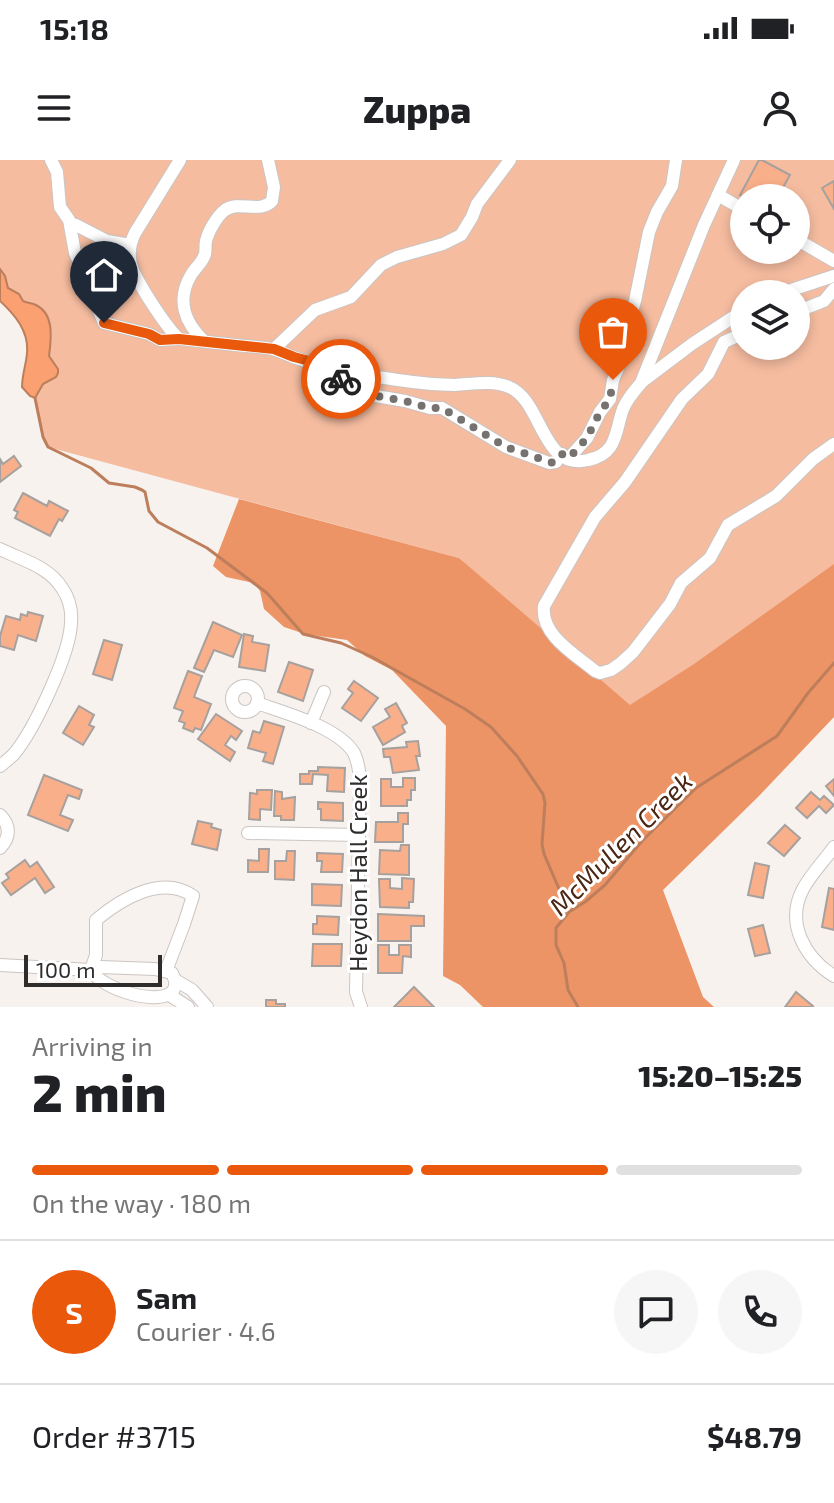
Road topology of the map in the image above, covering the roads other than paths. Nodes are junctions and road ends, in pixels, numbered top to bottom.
1 (51, 160) edge
2 (180, 160) edge
3 (268, 160) edge
4 (510, 160) edge
5 (676, 160) edge
6 (734, 160) edge
7 (718, 195) junction
8 (730, 202) edge
9 (70, 224) junction
10 (130, 245) junction
11 (810, 247) edge
12 (834, 261) edge
13 (834, 276) edge
14 (810, 284) edge
15 (834, 289) edge
16 (810, 306) edge
17 (730, 319) edge
18 (179, 339) junction
19 (730, 339) edge
20 (204, 342) junction
21 (274, 349) junction
22 (333, 367) junction
23 (641, 383) junction
24 (834, 444) edge
25 (565, 456) junction
26 (0, 549) edge
27 (324, 692) dead end
28 (257, 703) dead end
29 (311, 723) junction
30 (0, 766) edge
31 (0, 815) edge
32 (248, 833) dead end
33 (359, 835) junction
34 (834, 847) edge
35 (0, 848) edge
36 (0, 965) edge
37 (91, 970) junction
38 (171, 975) junction
39 (834, 976) edge
40 (171, 996) junction
41 (188, 1007) edge
42 (207, 1007) edge
43 (361, 1007) edge

1 - 9 street
2 - 10 street
3 - 20 street
4 - 21 street
5 - 25 street
6 - 7 street
7 - 8 street
7 - 23 street
9 - 10 street
9 - 18 street
10 - 18 street
11 - 12 street
13 - 14 street
15 - 16 street
17 - 23 street
18 - 20 street
19 - 24 street
20 - 21 street
21 - 22 street
22 - 25 street
22 - 25 street
23 - 25 street
26 - 30 street
27 - 29 street
28 - 29 street, Heydon Hall Creek
29 - 33 street, Heydon Hall Creek
31 - 35 street
32 - 33 street
33 - 43 street, Heydon Hall Creek
34 - 39 street
36 - 37 street
37 - 38 street
37 - 38 street
37 - 40 street
38 - 40 street
38 - 42 street
40 - 41 street

